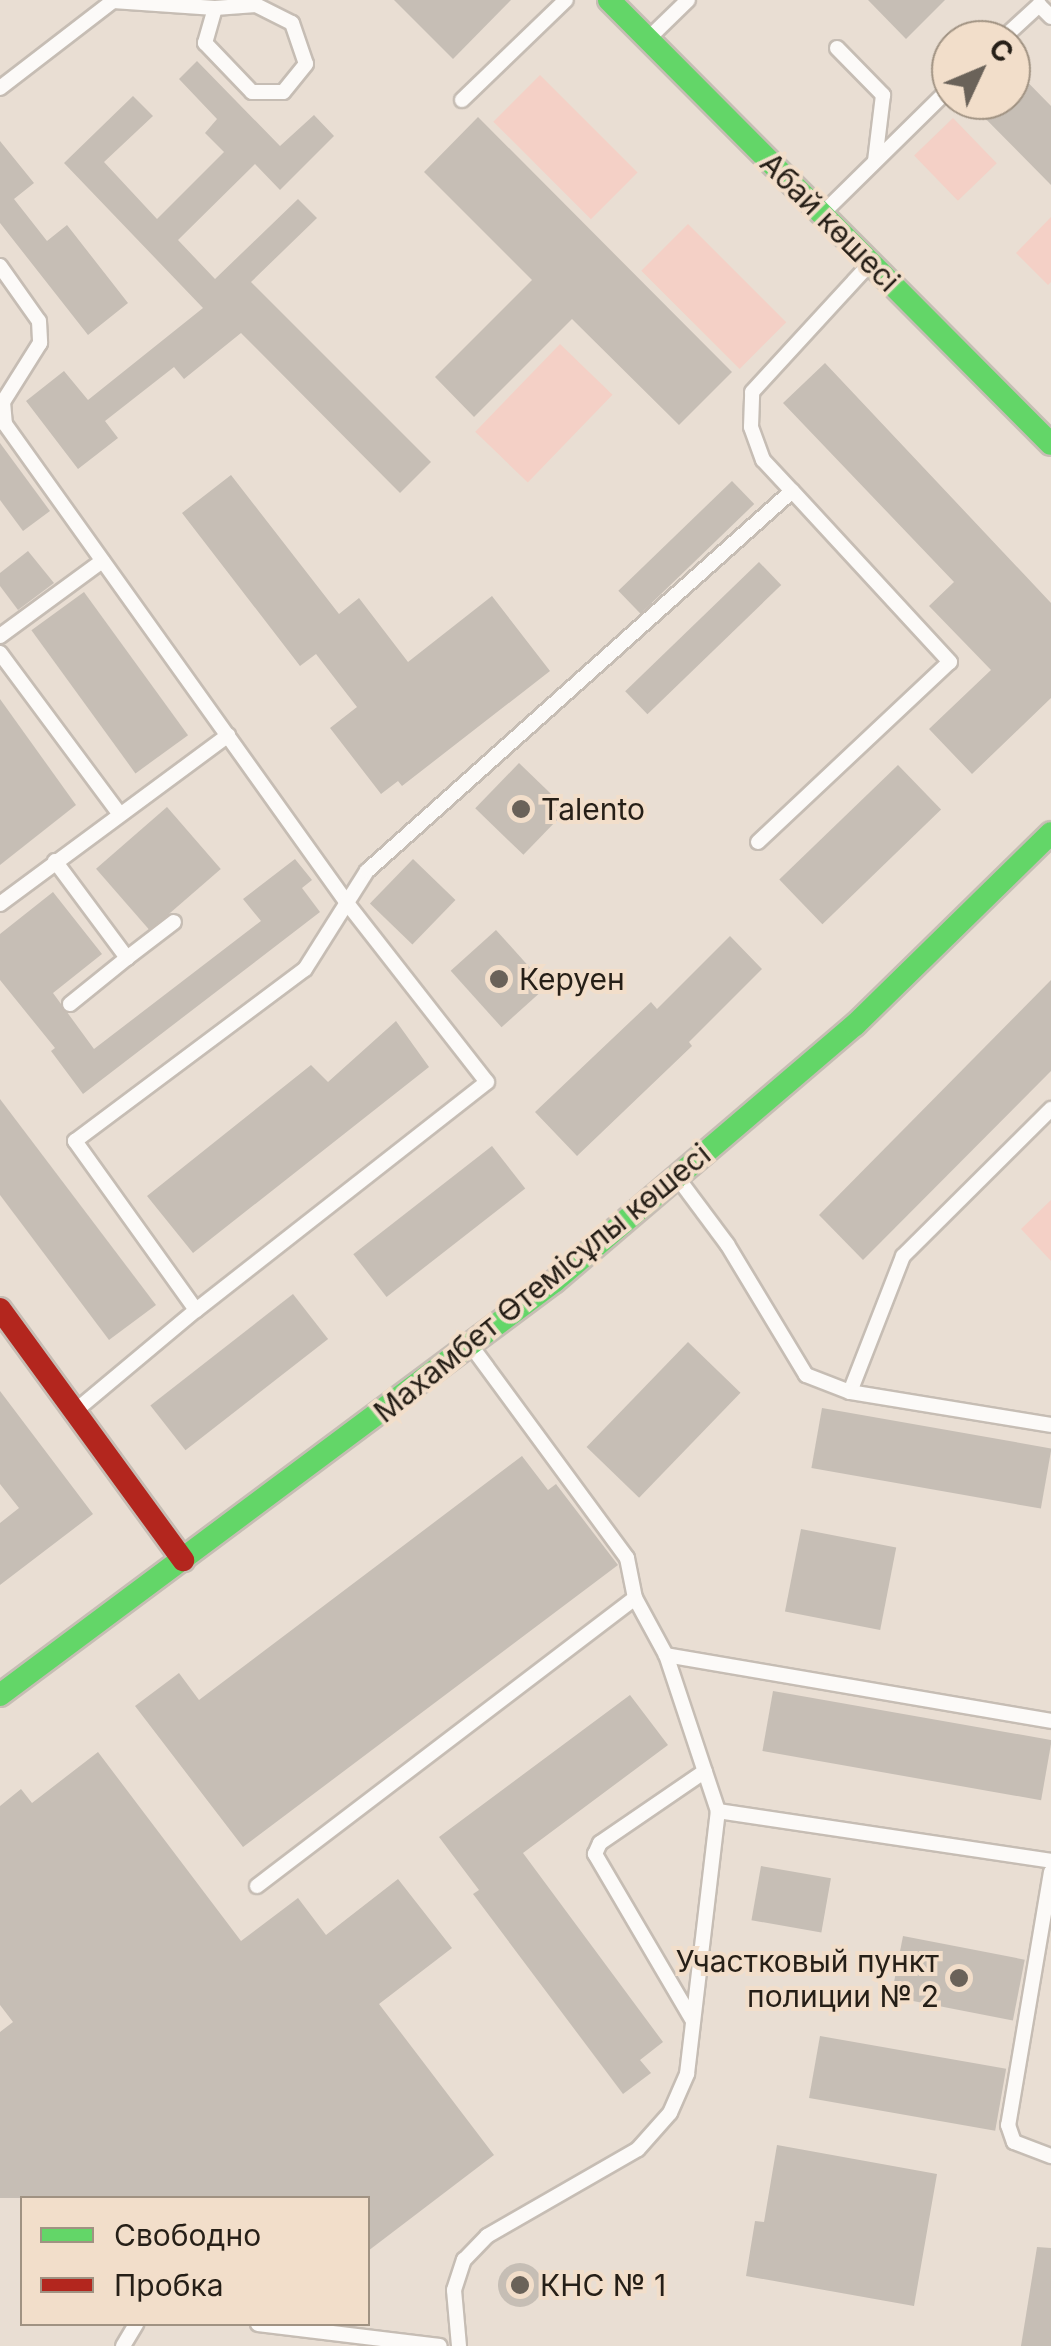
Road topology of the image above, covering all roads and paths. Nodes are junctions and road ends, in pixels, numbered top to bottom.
1 (113, 0) edge
2 (566, 0) edge
3 (609, 0) edge
4 (688, 0) edge
5 (214, 8) junction
6 (1051, 17) edge
7 (1022, 20) edge
8 (648, 39) junction
9 (837, 48) dead end
10 (0, 88) edge
11 (462, 100) dead end
12 (931, 107) edge
13 (874, 162) junction
14 (822, 214) junction
15 (871, 263) junction
16 (0, 266) edge
17 (2, 427) edge
18 (1051, 444) edge
19 (792, 491) junction
20 (102, 561) junction
21 (0, 636) edge
22 (0, 654) edge
23 (228, 735) junction
24 (120, 813) junction
25 (1051, 833) edge
26 (758, 842) dead end
27 (55, 862) junction
28 (348, 903) junction
29 (0, 904) edge
30 (174, 922) dead end
31 (128, 958) junction
32 (70, 1004) dead end
33 (1051, 1109) edge
34 (676, 1177) junction
35 (0, 1309) edge
36 (196, 1310) junction
37 (471, 1346) junction
38 (850, 1392) junction
39 (74, 1411) junction
40 (1051, 1425) edge
41 (183, 1560) junction
42 (635, 1598) junction
43 (666, 1655) junction
44 (0, 1694) edge
45 (1051, 1721) edge
46 (704, 1771) junction
47 (718, 1811) junction
48 (1051, 1862) edge
49 (1051, 1872) edge
50 (256, 1886) dead end
51 (693, 2021) junction
52 (1051, 2156) edge
53 (275, 2326) edge
54 (440, 2346) edge
55 (459, 2346) edge

1 - 5 lane
1 - 10 lane
2 - 11 lane
3 - 8 main road, Абай көшесі
4 - 8 lane
5 - 5 lane
6 - 7 lane
8 - 14 main road, Абай көшесі
9 - 13 lane
12 - 13 lane
13 - 14 lane
14 - 15 main road, Абай көшесі
15 - 18 main road, Абай көшесі
15 - 19 lane
16 - 17 lane
17 - 20 lane
19 - 26 lane
19 - 28 lane
20 - 21 lane
20 - 23 lane
22 - 24 lane
23 - 24 lane
23 - 28 lane
24 - 27 lane
25 - 34 main road, Махамбет Өтемісұлы көшесі
27 - 29 lane
27 - 31 lane
28 - 36 lane
28 - 36 lane
30 - 31 lane
31 - 32 lane
33 - 38 lane
34 - 37 main road, Махамбет Өтемісұлы көшесі
34 - 38 lane
35 - 39 main road
36 - 39 lane
37 - 41 main road, Махамбет Өтемісұлы көшесі
37 - 42 lane
38 - 40 lane
39 - 41 main road
41 - 44 main road, Махамбет Өтемісұлы көшесі
42 - 43 lane
42 - 50 lane
43 - 45 lane
43 - 46 lane
46 - 47 lane
46 - 51 lane
47 - 48 lane
47 - 51 lane
49 - 52 lane
51 - 55 lane
53 - 54 lane

